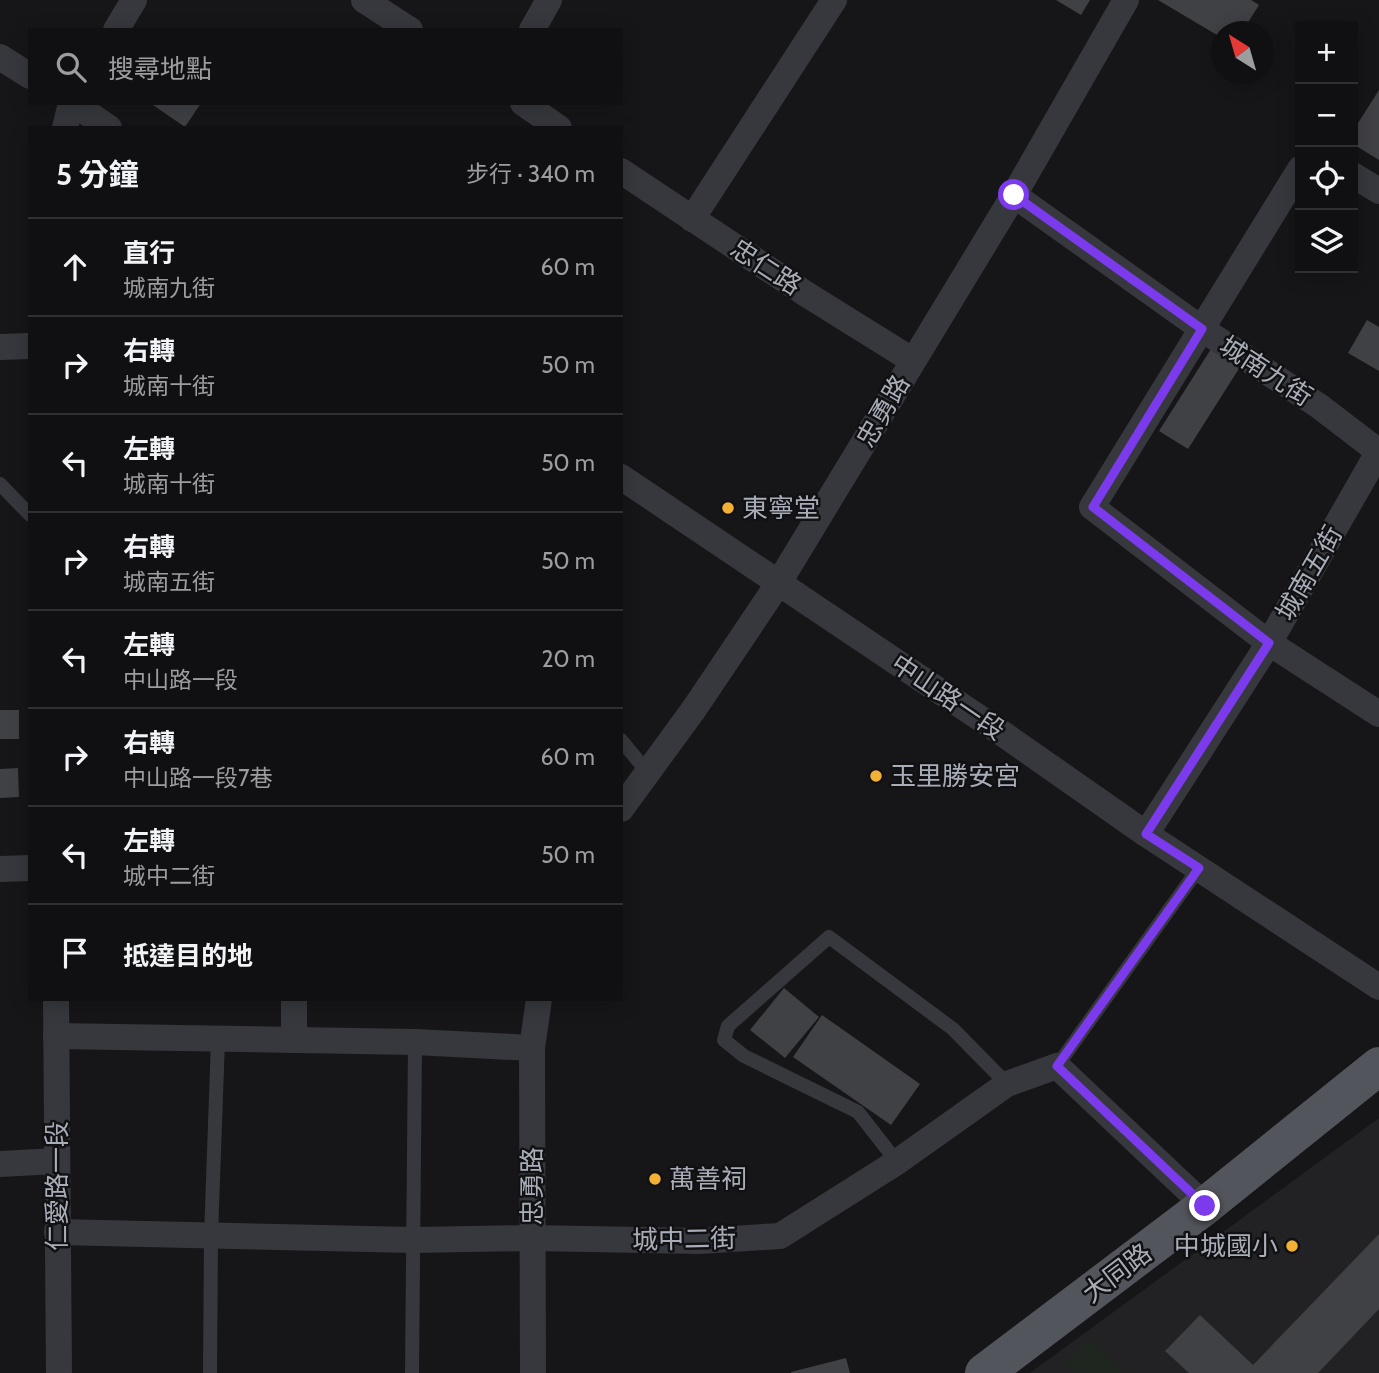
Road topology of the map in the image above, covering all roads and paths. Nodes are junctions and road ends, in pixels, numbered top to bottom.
1 (134, 0) edge
2 (364, 0) edge
3 (548, 0) edge
4 (834, 0) edge
5 (1126, 0) edge
6 (117, 28) edge
7 (408, 28) edge
8 (533, 28) edge
9 (0, 57) edge
10 (28, 75) edge
11 (71, 105) edge
12 (75, 105) edge
13 (526, 105) edge
14 (66, 126) edge
15 (106, 126) edge
16 (556, 126) edge
17 (623, 171) edge
18 (1295, 177) edge
19 (1358, 179) edge
20 (1379, 191) edge
21 (1014, 195) junction
22 (692, 219) junction
23 (1202, 329) junction
24 (0, 346) edge
25 (28, 346) edge
26 (912, 360) junction
27 (1379, 451) edge
28 (623, 478) edge
29 (0, 484) edge
30 (28, 514) edge
31 (778, 584) junction
32 (1269, 643) junction
33 (1379, 714) edge
34 (623, 742) edge
35 (649, 774) junction
36 (623, 806) edge
37 (1146, 834) junction
38 (28, 868) edge
39 (1199, 868) junction
40 (0, 869) edge
41 (1379, 987) edge
42 (55, 1001) edge
43 (294, 1001) edge
44 (539, 1001) edge
45 (56, 1036) junction
46 (218, 1040) junction
47 (294, 1040) junction
48 (415, 1042) junction
49 (532, 1048) junction
50 (1057, 1066) junction
51 (1379, 1066) edge
52 (1007, 1084) junction
53 (58, 1161) junction
54 (897, 1162) junction
55 (0, 1164) edge
56 (1205, 1206) junction
57 (57, 1232) junction
58 (211, 1236) junction
59 (532, 1238) junction
60 (414, 1240) junction
61 (60, 1373) edge
62 (210, 1373) edge
63 (412, 1373) edge
64 (533, 1373) edge
65 (984, 1373) edge

1 - 6 street
2 - 7 street
3 - 8 street
4 - 22 street
5 - 21 street, 忠勇路
9 - 10 street
11 - 14 street
12 - 15 street
13 - 16 street
17 - 22 street, 忠仁路
18 - 23 street
19 - 20 street
21 - 23 street, 城南九街
21 - 26 street, 忠勇路
22 - 26 street, 忠仁路
23 - 27 street, 城南九街
23 - 32 street
24 - 25 street
26 - 31 street, 忠勇路
27 - 32 street, 城南五街
28 - 31 street, 中山路一段
29 - 30 lane
31 - 35 street, 忠勇路
31 - 37 street, 中山路一段
32 - 33 street
32 - 37 street, 城南五街
34 - 35 lane
35 - 36 street, 忠勇路
37 - 39 street, 中山路一段
38 - 40 street
39 - 41 street, 中山路一段
39 - 50 lane
42 - 45 street, 仁愛路一段
43 - 47 street
44 - 49 street, 忠勇路
45 - 46 street
45 - 53 street, 仁愛路一段
46 - 47 street
46 - 58 lane
47 - 48 street
48 - 49 street
48 - 60 lane
49 - 59 street, 忠勇路
50 - 52 street, 城中二街
50 - 56 street
51 - 56 main road, 大同路
52 - 54 street, 城中二街
52 - 54 lane
53 - 55 street
53 - 57 street, 仁愛路一段
54 - 59 street, 城中二街
56 - 65 main road, 大同路
57 - 58 street, 城中二街
57 - 61 street, 仁愛路一段
58 - 60 street, 城中二街
58 - 62 lane
59 - 60 street, 城中二街
59 - 64 street, 忠勇路
60 - 63 lane

